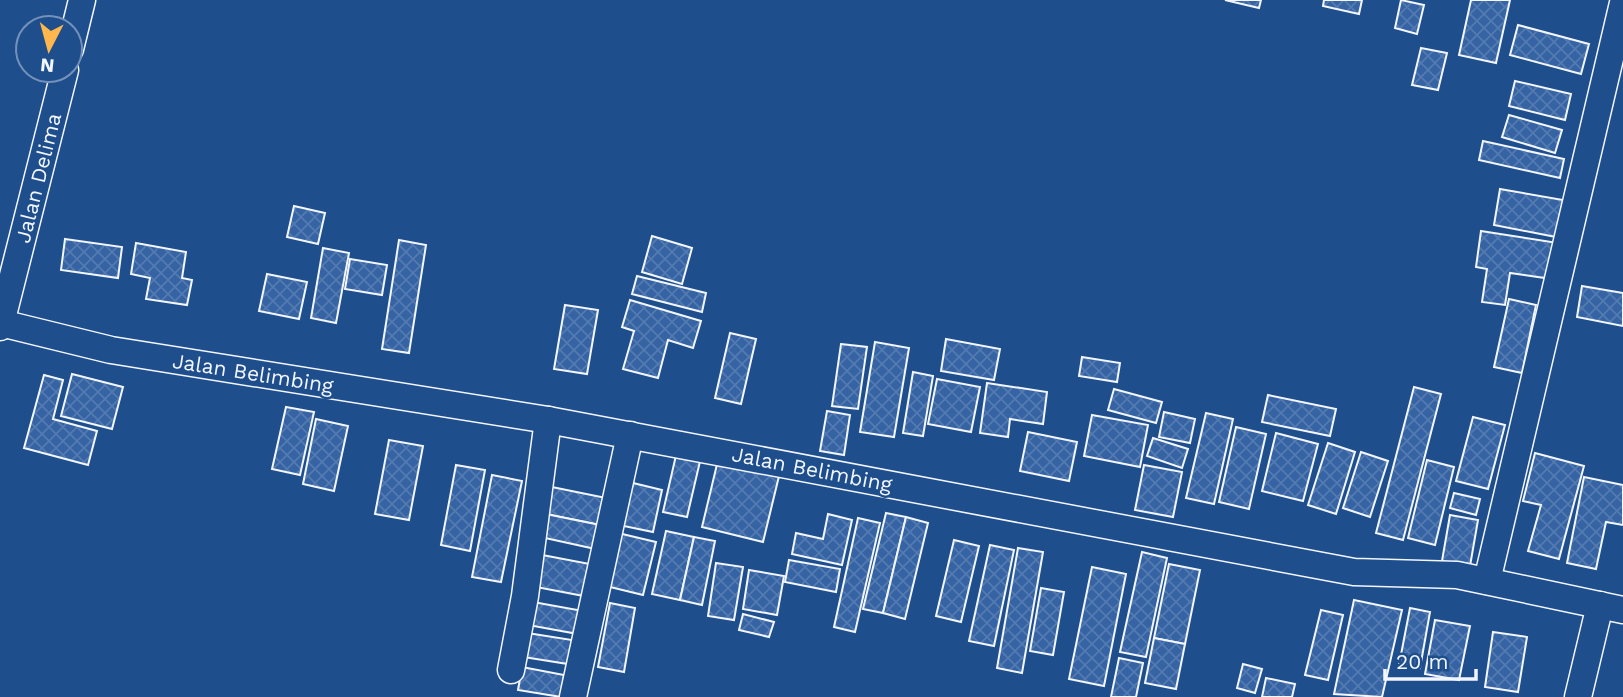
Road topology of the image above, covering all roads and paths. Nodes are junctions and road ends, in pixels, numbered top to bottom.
1 (1623, 3) edge
2 (61, 84) edge
3 (0, 325) edge
4 (548, 420) junction
5 (630, 435) junction
6 (1487, 581) junction
7 (1611, 608) edge
8 (511, 670) dead end
9 (573, 697) edge
10 (1578, 697) edge

1 - 6 street
2 - 3 street, Jalan Delima
3 - 4 street, Jalan Belimbing
4 - 5 street, Jalan Belimbing
4 - 8 street
5 - 6 street, Jalan Belimbing
5 - 9 street
6 - 7 street, Jalan Belimbing
7 - 10 street

